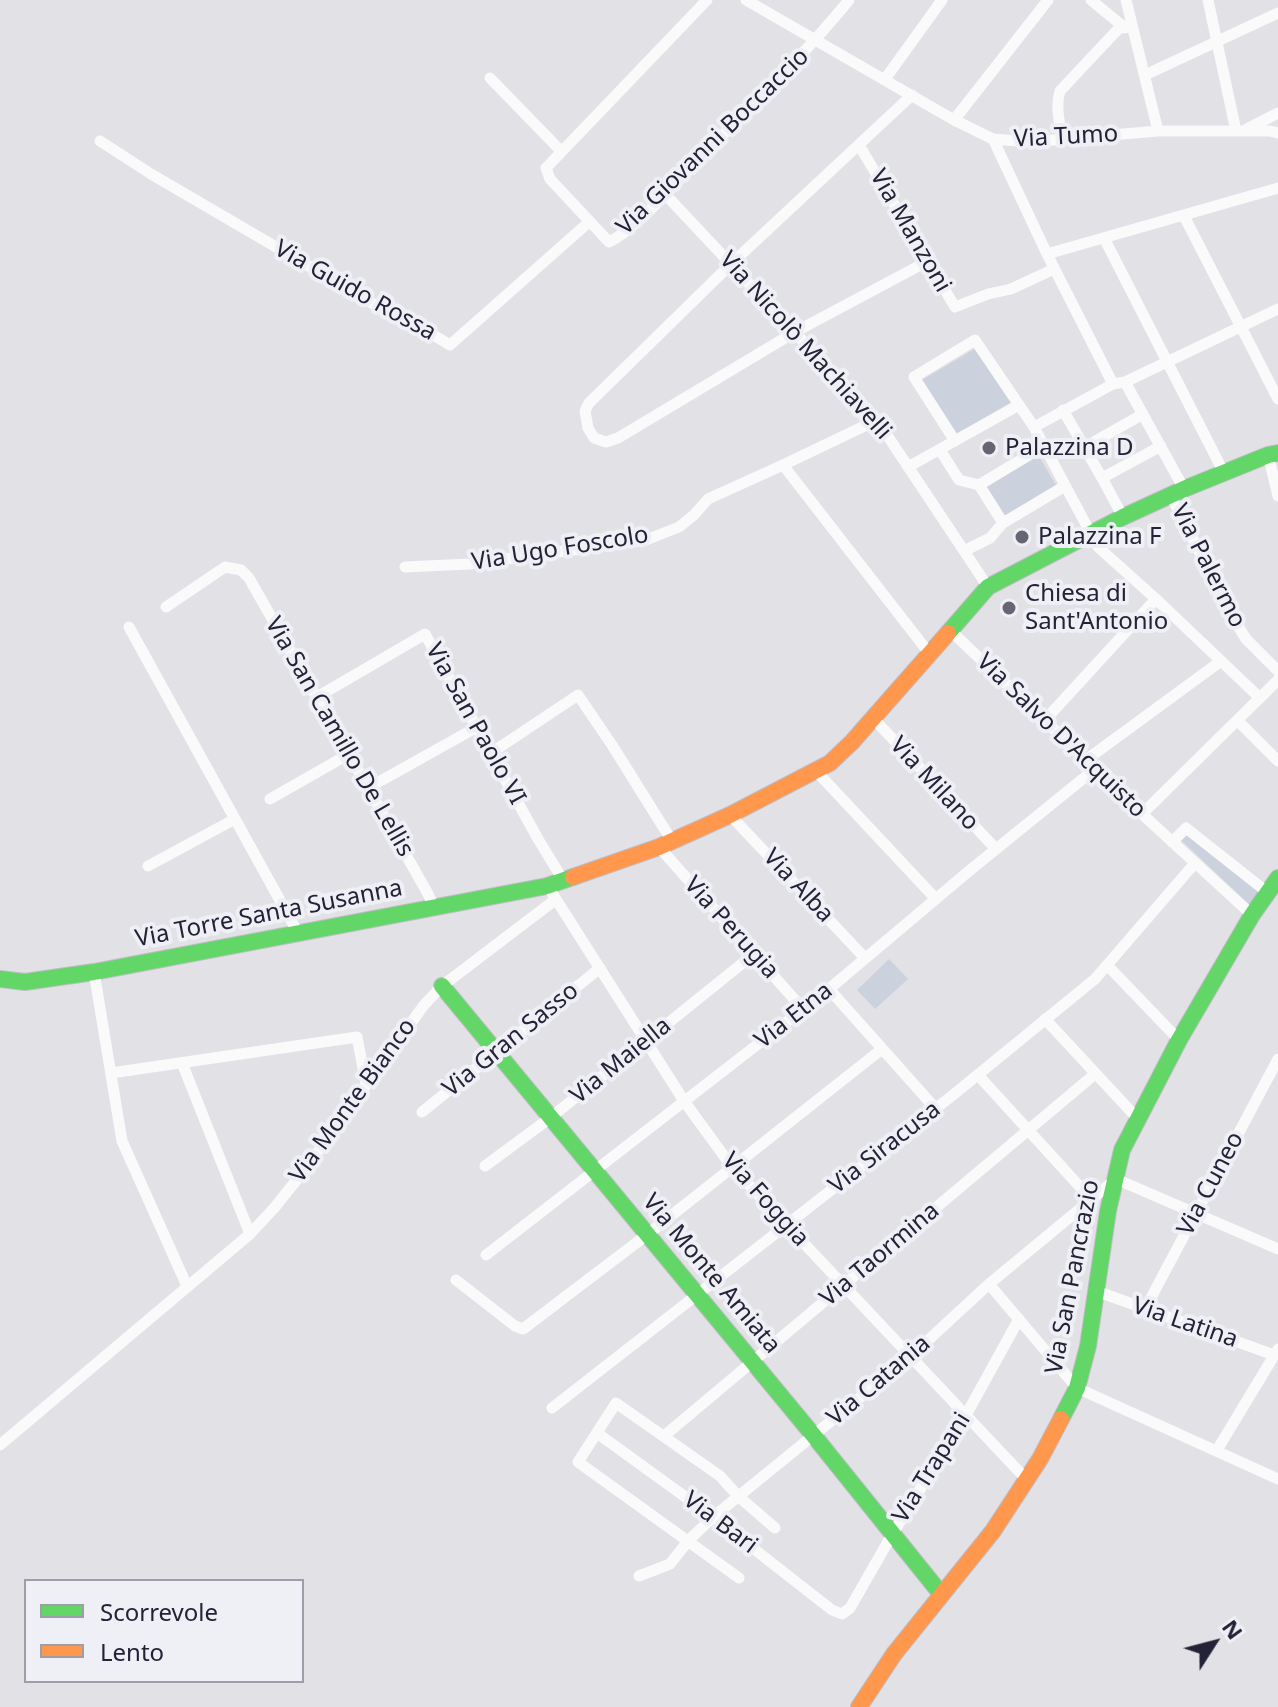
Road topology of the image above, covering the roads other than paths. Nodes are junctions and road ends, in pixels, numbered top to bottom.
1 (707, 0) edge
2 (746, 0) edge
3 (849, 0) edge
4 (942, 0) edge
5 (1048, 0) edge
6 (1091, 0) edge
7 (1126, 0) edge
8 (1208, 0) edge
9 (1278, 13) edge
10 (1122, 25) junction
11 (1135, 36) junction
12 (816, 40) junction
13 (1217, 42) junction
14 (1145, 75) junction
15 (490, 78) dead end
16 (885, 79) junction
17 (912, 95) junction
18 (1278, 113) edge
19 (954, 120) junction
20 (1158, 131) junction
21 (1240, 131) junction
22 (1278, 133) edge
23 (993, 139) junction
24 (1062, 139) junction
25 (100, 141) dead end
26 (859, 145) junction
27 (561, 151) junction
28 (1278, 188) edge
29 (665, 194) junction
30 (1184, 216) junction
31 (589, 222) junction
32 (1104, 238) junction
33 (1047, 254) junction
34 (928, 261) junction
35 (731, 264) junction
36 (1054, 269) junction
37 (1278, 309) edge
38 (1240, 327) junction
39 (795, 332) junction
40 (1168, 361) junction
41 (1119, 383) junction
42 (1278, 399) edge
43 (1019, 405) junction
44 (1063, 410) junction
45 (1143, 414) junction
46 (877, 420) junction
47 (1034, 427) junction
48 (955, 441) junction
49 (1044, 446) junction
50 (1161, 446) junction
51 (1085, 447) junction
52 (940, 450) junction
53 (1273, 454) edge
54 (783, 465) junction
55 (908, 467) junction
56 (1224, 473) junction
57 (1102, 478) junction
58 (979, 485) junction
59 (1065, 486) junction
60 (1178, 492) junction
61 (1278, 496) edge
62 (1123, 517) junction
63 (1003, 523) junction
64 (1090, 533) junction
65 (964, 551) junction
66 (405, 567) dead end
67 (988, 587) junction
68 (1156, 599) junction
69 (166, 607) dead end
70 (129, 627) dead end
71 (950, 630) junction
72 (929, 653) junction
73 (1221, 661) junction
74 (1278, 671) edge
75 (1278, 680) edge
76 (317, 697) junction
77 (1260, 698) junction
78 (873, 718) junction
79 (1045, 720) junction
80 (1238, 721) junction
81 (477, 727) junction
82 (491, 753) junction
83 (349, 754) junction
84 (1278, 761) edge
85 (1090, 764) junction
86 (816, 771) junction
87 (368, 788) junction
88 (270, 799) dead end
89 (1142, 814) junction
90 (730, 815) junction
91 (235, 819) junction
92 (1172, 842) junction
93 (666, 844) junction
94 (996, 849) junction
95 (1195, 863) junction
96 (148, 866) dead end
97 (1278, 878) edge
98 (561, 885) junction
99 (1267, 892) junction
100 (936, 899) junction
101 (434, 907) junction
102 (1252, 915) junction
103 (298, 933) junction
104 (754, 954) junction
105 (865, 958) junction
106 (1107, 965) junction
107 (600, 968) junction
108 (94, 972) junction
109 (0, 979) edge
110 (442, 986) junction
111 (829, 989) junction
112 (803, 1009) junction
113 (1045, 1019) junction
114 (1179, 1040) junction
115 (646, 1041) junction
116 (882, 1049) junction
117 (497, 1053) junction
118 (1278, 1059) edge
119 (182, 1063) junction
120 (111, 1073) junction
121 (1095, 1074) junction
122 (978, 1075) junction
123 (366, 1084) junction
124 (684, 1101) junction
125 (935, 1108) junction
126 (422, 1112) dead end
127 (550, 1118) junction
128 (1137, 1118) junction
129 (1028, 1131) junction
130 (485, 1166) dead end
131 (732, 1167) junction
132 (593, 1170) junction
133 (1116, 1179) junction
134 (1091, 1199) junction
135 (1196, 1214) junction
136 (786, 1225) junction
137 (250, 1234) junction
138 (648, 1234) junction
139 (1277, 1246) edge
140 (486, 1255) dead end
141 (456, 1280) dead end
142 (989, 1284) junction
143 (187, 1286) junction
144 (843, 1286) junction
145 (1096, 1291) junction
146 (698, 1295) junction
147 (1145, 1309) junction
148 (1019, 1319) junction
149 (1276, 1352) edge
150 (911, 1356) junction
151 (753, 1362) junction
152 (1077, 1388) junction
153 (552, 1408) dead end
154 (966, 1415) junction
155 (597, 1433) junction
156 (664, 1436) junction
157 (814, 1436) junction
158 (0, 1445) edge
159 (1217, 1450) junction
160 (1278, 1479) edge
161 (1027, 1480) junction
162 (738, 1496) junction
163 (713, 1517) junction
164 (775, 1528) dead end
165 (893, 1533) junction
166 (688, 1541) junction
167 (639, 1576) dead end
168 (739, 1578) dead end
169 (941, 1594) junction
170 (842, 1614) joint
171 (859, 1707) edge

1 - 27 street
2 - 12 street, Via Tumo
3 - 12 street, Via Giovanni Boccaccio
4 - 16 street
5 - 19 street
6 - 10 street
7 - 11 street
8 - 13 street
9 - 13 street
10 - 11 street
10 - 24 street
11 - 14 street
12 - 16 street, Via Tumo
12 - 29 street, Via Giovanni Boccaccio
13 - 14 street
13 - 21 street
14 - 20 street
15 - 27 street
16 - 17 street, Via Tumo
17 - 19 street, Via Tumo
17 - 26 street
18 - 21 street
19 - 23 street, Via Tumo
20 - 21 street, Via Tumo
20 - 24 street, Via Tumo
21 - 22 street, Via Tumo
23 - 24 street, Via Tumo
23 - 33 street, Via Palermo
25 - 31 street, Via Guido Rossa
26 - 34 street, Via Manzoni
26 - 35 street
27 - 31 street
28 - 30 street
29 - 31 street, Via Giovanni Boccaccio
29 - 35 street, Via Nicolò Machiavelli
30 - 32 street
30 - 38 street
32 - 33 street
32 - 40 street
33 - 36 street, Via Palermo
34 - 36 street, Via Manzoni
34 - 39 street
35 - 39 street, Via Nicolò Machiavelli
35 - 39 street
36 - 41 street, Via Palermo
37 - 38 street
38 - 40 street
38 - 42 street
39 - 46 street, Via Nicolò Machiavelli
40 - 41 street
40 - 56 street
41 - 44 street
41 - 45 street, Via Palermo
43 - 47 street
43 - 48 street
43 - 48 street
44 - 47 street
44 - 51 street
45 - 50 street, Via Palermo
45 - 51 street
46 - 54 street, Via Ugo Foscolo
46 - 55 street, Via Nicolò Machiavelli
47 - 49 street
48 - 52 street
49 - 58 street
49 - 59 street
50 - 57 street
50 - 60 street, Via Palermo
51 - 57 street
52 - 55 street
52 - 58 street
53 - 56 street, Via Torre Santa Susanna
53 - 61 street
54 - 66 street, Via Ugo Foscolo
54 - 72 street
55 - 65 street, Via Nicolò Machiavelli
56 - 60 street, Via Torre Santa Susanna
57 - 62 street
58 - 63 street
59 - 63 street
59 - 64 street
60 - 62 street, Via Torre Santa Susanna
60 - 74 street, Via Palermo
62 - 64 street, Via Torre Santa Susanna
63 - 65 street
64 - 67 street, Via Torre Santa Susanna
64 - 68 street
65 - 67 street, Via Nicolò Machiavelli
67 - 71 street, Via Torre Santa Susanna
68 - 73 street
68 - 79 street
69 - 76 street, Via San Camillo De Lellis
70 - 91 street
71 - 72 street, Via Torre Santa Susanna
71 - 79 street, Via Salvo D'Acquisto
72 - 78 street, Via Torre Santa Susanna
73 - 77 street
73 - 85 street, Via Etna
75 - 77 street
76 - 81 street, Via San Paolo VI
76 - 83 street, Via San Camillo De Lellis
77 - 80 street
78 - 86 street, Via Torre Santa Susanna
78 - 94 street, Via Milano
79 - 85 street, Via Salvo D'Acquisto
80 - 84 street
80 - 89 street
81 - 82 street, Via San Paolo VI
81 - 87 street
82 - 93 street, Via Perugia
82 - 98 street, Via San Paolo VI
83 - 87 street, Via San Camillo De Lellis
83 - 88 street
85 - 89 street, Via Salvo D'Acquisto
85 - 94 street, Via Etna
86 - 90 street, Via Torre Santa Susanna
86 - 100 street
87 - 101 street, Via San Camillo De Lellis
89 - 92 street, Via Salvo D'Acquisto
90 - 93 street, Via Torre Santa Susanna
90 - 105 street, Via Alba
91 - 96 street
91 - 103 street
92 - 95 street, Via Salvo D'Acquisto
92 - 99 street
93 - 98 street, Via Torre Santa Susanna
93 - 104 street, Via Perugia
94 - 100 street, Via Etna
95 - 102 street, Via Salvo D'Acquisto
95 - 106 street, Via Siracusa
97 - 99 street, Via San Pancrazio
98 - 101 street, Via Torre Santa Susanna
98 - 107 street, Via Foggia
98 - 110 street, Via Monte Bianco
99 - 102 street, Via San Pancrazio
100 - 105 street, Via Etna
101 - 103 street, Via Torre Santa Susanna
102 - 114 street, Via San Pancrazio
103 - 108 street, Via Torre Santa Susanna
104 - 112 street, Via Perugia
104 - 115 street, Via Maiella
105 - 111 street, Via Etna
106 - 113 street, Via Siracusa
106 - 114 street
107 - 115 street, Via Foggia
107 - 117 street, Via Gran Sasso
108 - 109 street, Via Torre Santa Susanna
108 - 120 street
110 - 117 street, Via Monte Amiata
110 - 123 street, Via Monte Bianco
111 - 112 street, Via Etna
111 - 116 street
112 - 124 street, Via Etna
113 - 121 street
113 - 122 street, Via Siracusa
114 - 128 street, Via San Pancrazio
115 - 124 street, Via Foggia
115 - 127 street, Via Maiella
116 - 125 street
116 - 131 street
117 - 126 street, Via Gran Sasso
117 - 127 street, Via Monte Amiata
118 - 135 street, Via Cuneo
119 - 120 street
119 - 123 street
119 - 137 street
120 - 143 street
121 - 128 street
121 - 129 street, Via Taormina
122 - 125 street, Via Siracusa
122 - 129 street
123 - 137 street, Via Monte Bianco
124 - 131 street, Via Foggia
124 - 132 street, Via Etna
125 - 136 street, Via Siracusa
127 - 130 street, Via Maiella
127 - 132 street, Via Monte Amiata
128 - 133 street, Via San Pancrazio
129 - 134 street
129 - 144 street, Via Taormina
131 - 136 street, Via Foggia
131 - 138 street
132 - 138 street, Via Monte Amiata
132 - 140 street, Via Etna
133 - 134 street, Via Catania
133 - 135 street
133 - 145 street, Via San Pancrazio
134 - 142 street, Via Catania
135 - 139 street
135 - 147 street, Via Cuneo
136 - 144 street, Via Foggia
136 - 146 street, Via Siracusa
137 - 143 street, Via Monte Bianco
138 - 141 street
138 - 146 street, Via Monte Amiata
142 - 148 street
142 - 150 street, Via Catania
143 - 158 street, Via Monte Bianco
144 - 150 street, Via Foggia
144 - 151 street, Via Taormina
145 - 147 street, Via Latina
145 - 152 street, Via San Pancrazio
146 - 151 street, Via Monte Amiata
146 - 153 street, Via Siracusa
147 - 149 street, Via Latina
148 - 152 street
148 - 154 street, Via Trapani
149 - 159 street
150 - 154 street, Via Foggia
150 - 157 street, Via Catania
151 - 156 street, Via Taormina
151 - 157 street, Via Monte Amiata
152 - 159 street
152 - 161 street, Via San Pancrazio
154 - 161 street, Via Foggia
154 - 165 street, Via Trapani
155 - 156 street, Via Bari
155 - 163 street, Via Bari
155 - 166 street, Via Bari
156 - 162 street, Via Bari
157 - 162 street, Via Catania
157 - 165 street, Via Monte Amiata
159 - 160 street
161 - 169 street, Via San Pancrazio
162 - 163 street, Via Catania
162 - 164 street, Via Bari
163 - 166 street, Via Catania
163 - 170 street, Via Bari
165 - 169 street, Via Monte Amiata
165 - 170 street, Via Trapani
166 - 167 street, Via Catania
166 - 168 street, Via Bari
169 - 171 street, Via San Pancrazio

